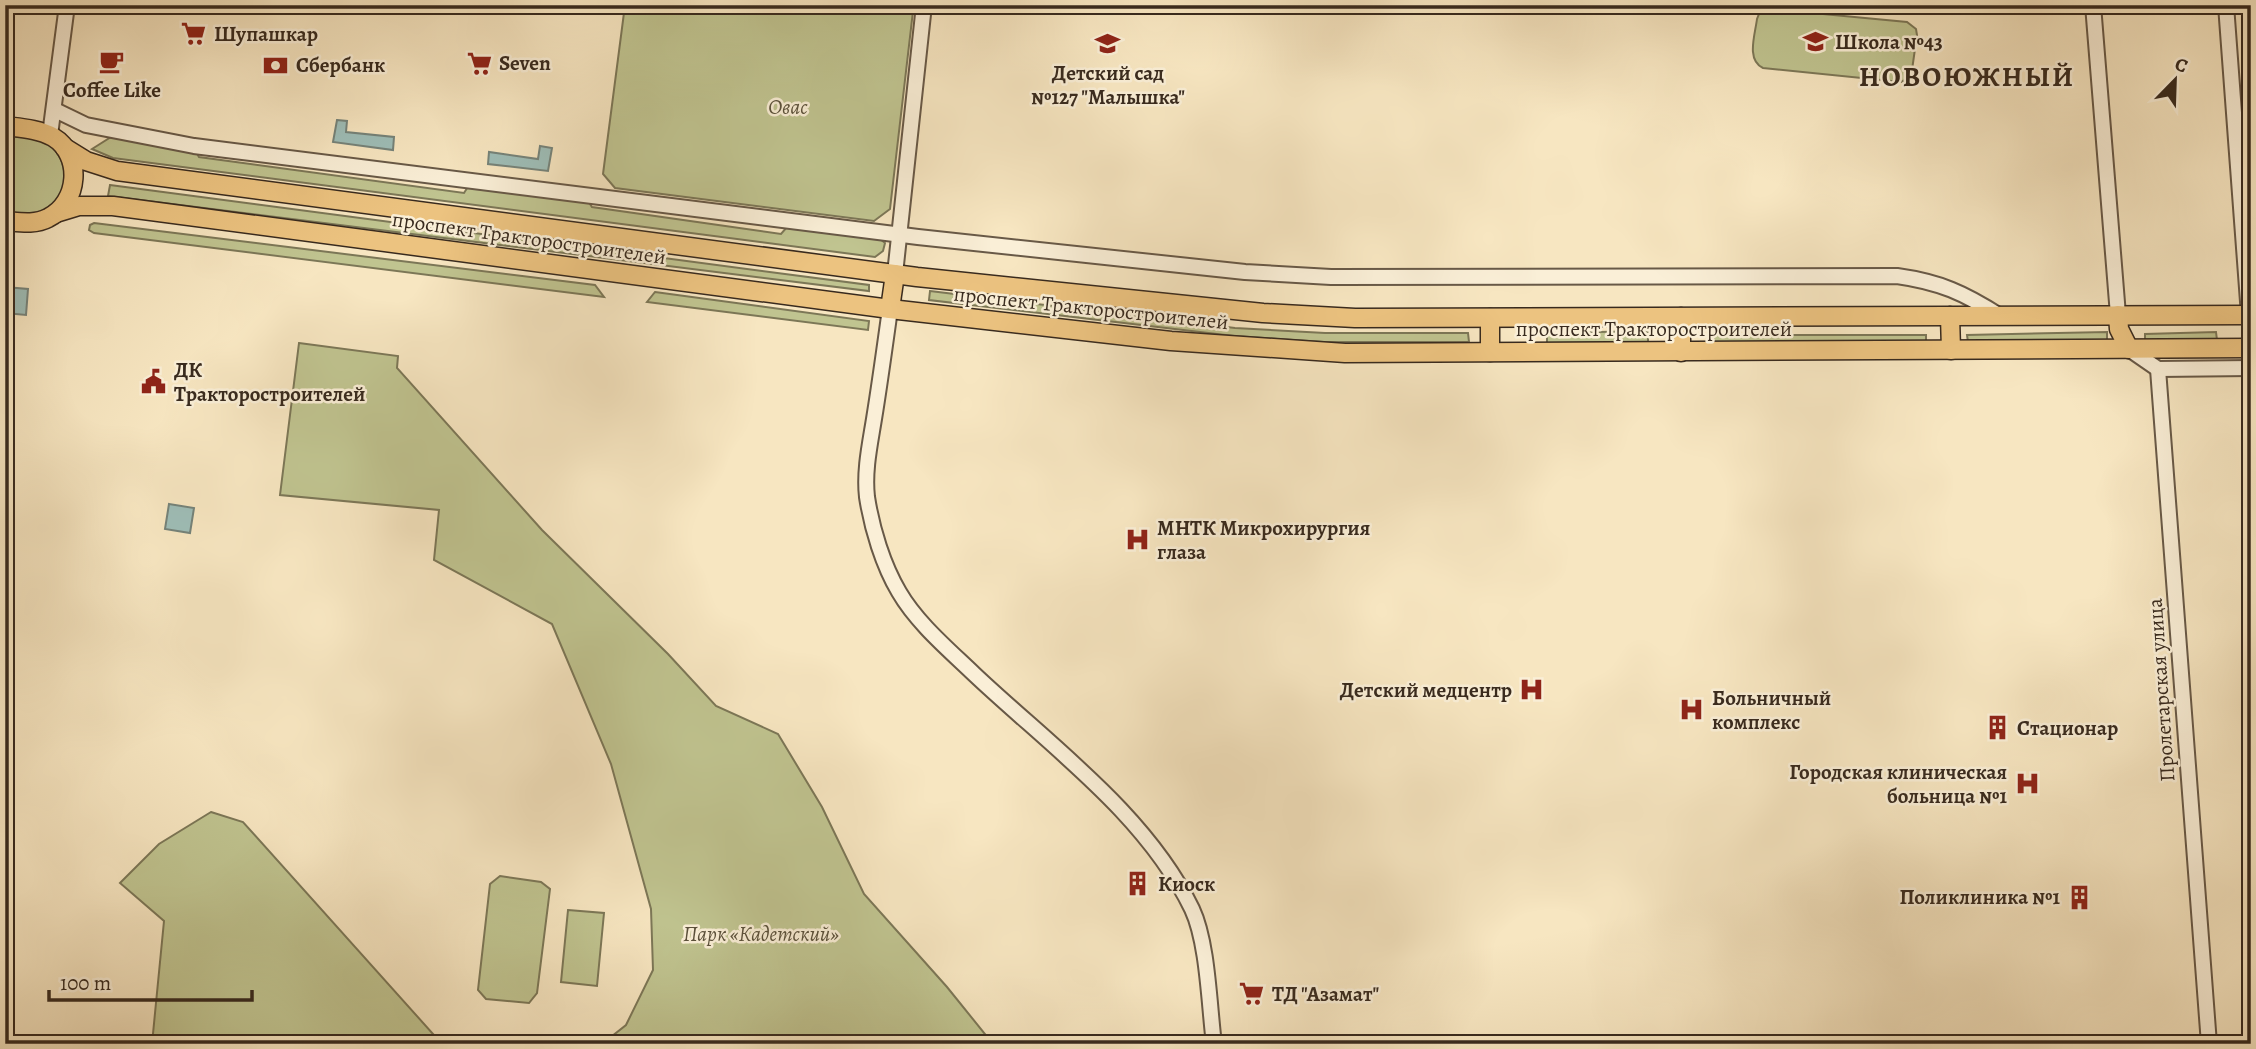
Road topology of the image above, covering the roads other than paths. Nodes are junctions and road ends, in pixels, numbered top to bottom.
1 (67, 5) edge
2 (924, 5) edge
3 (2093, 5) edge
4 (2226, 5) edge
5 (55, 110) junction
6 (7, 125) edge
7 (50, 135) junction
8 (65, 148) junction
9 (56, 213) junction
10 (5, 221) edge
11 (899, 235) junction
12 (895, 274) junction
13 (890, 309) junction
14 (2118, 315) junction
15 (2250, 315) edge
16 (1950, 316) junction
17 (2000, 316) junction
18 (1681, 317) junction
19 (1490, 318) junction
20 (2244, 348) edge
21 (2129, 349) junction
22 (1951, 350) junction
23 (1490, 352) junction
24 (1681, 352) junction
25 (2251, 368) edge
26 (2158, 369) junction
27 (1214, 1044) edge
28 (2209, 1044) edge

1 - 5 street
2 - 11 street
3 - 14 street
4 - 15 street
5 - 7 street
5 - 11 street
6 - 7 main road
7 - 8 main road, проспект Тракторостроителей
8 - 9 main road
8 - 12 main road, проспект Тракторостроителей
9 - 10 main road, проспект Тракторостроителей
9 - 13 main road, проспект Тракторостроителей
11 - 12 street
11 - 17 street
12 - 13 main road
12 - 19 main road, проспект Тракторостроителей
13 - 23 main road, проспект Тракторостроителей
13 - 27 street
14 - 15 main road, проспект Тракторостроителей
14 - 17 main road, проспект Тракторостроителей
14 - 21 main road
15 - 20 main road, проспект Тракторостроителей
16 - 17 main road, проспект Тракторостроителей
16 - 18 main road, проспект Тракторостроителей
16 - 22 main road
18 - 19 main road, проспект Тракторостроителей
18 - 24 main road
19 - 23 main road
20 - 21 main road, проспект Тракторостроителей
21 - 22 main road, проспект Тракторостроителей
21 - 26 street
22 - 24 main road, проспект Тракторостроителей
23 - 24 main road, проспект Тракторостроителей
25 - 26 street
26 - 28 street, Пролетарская улица

